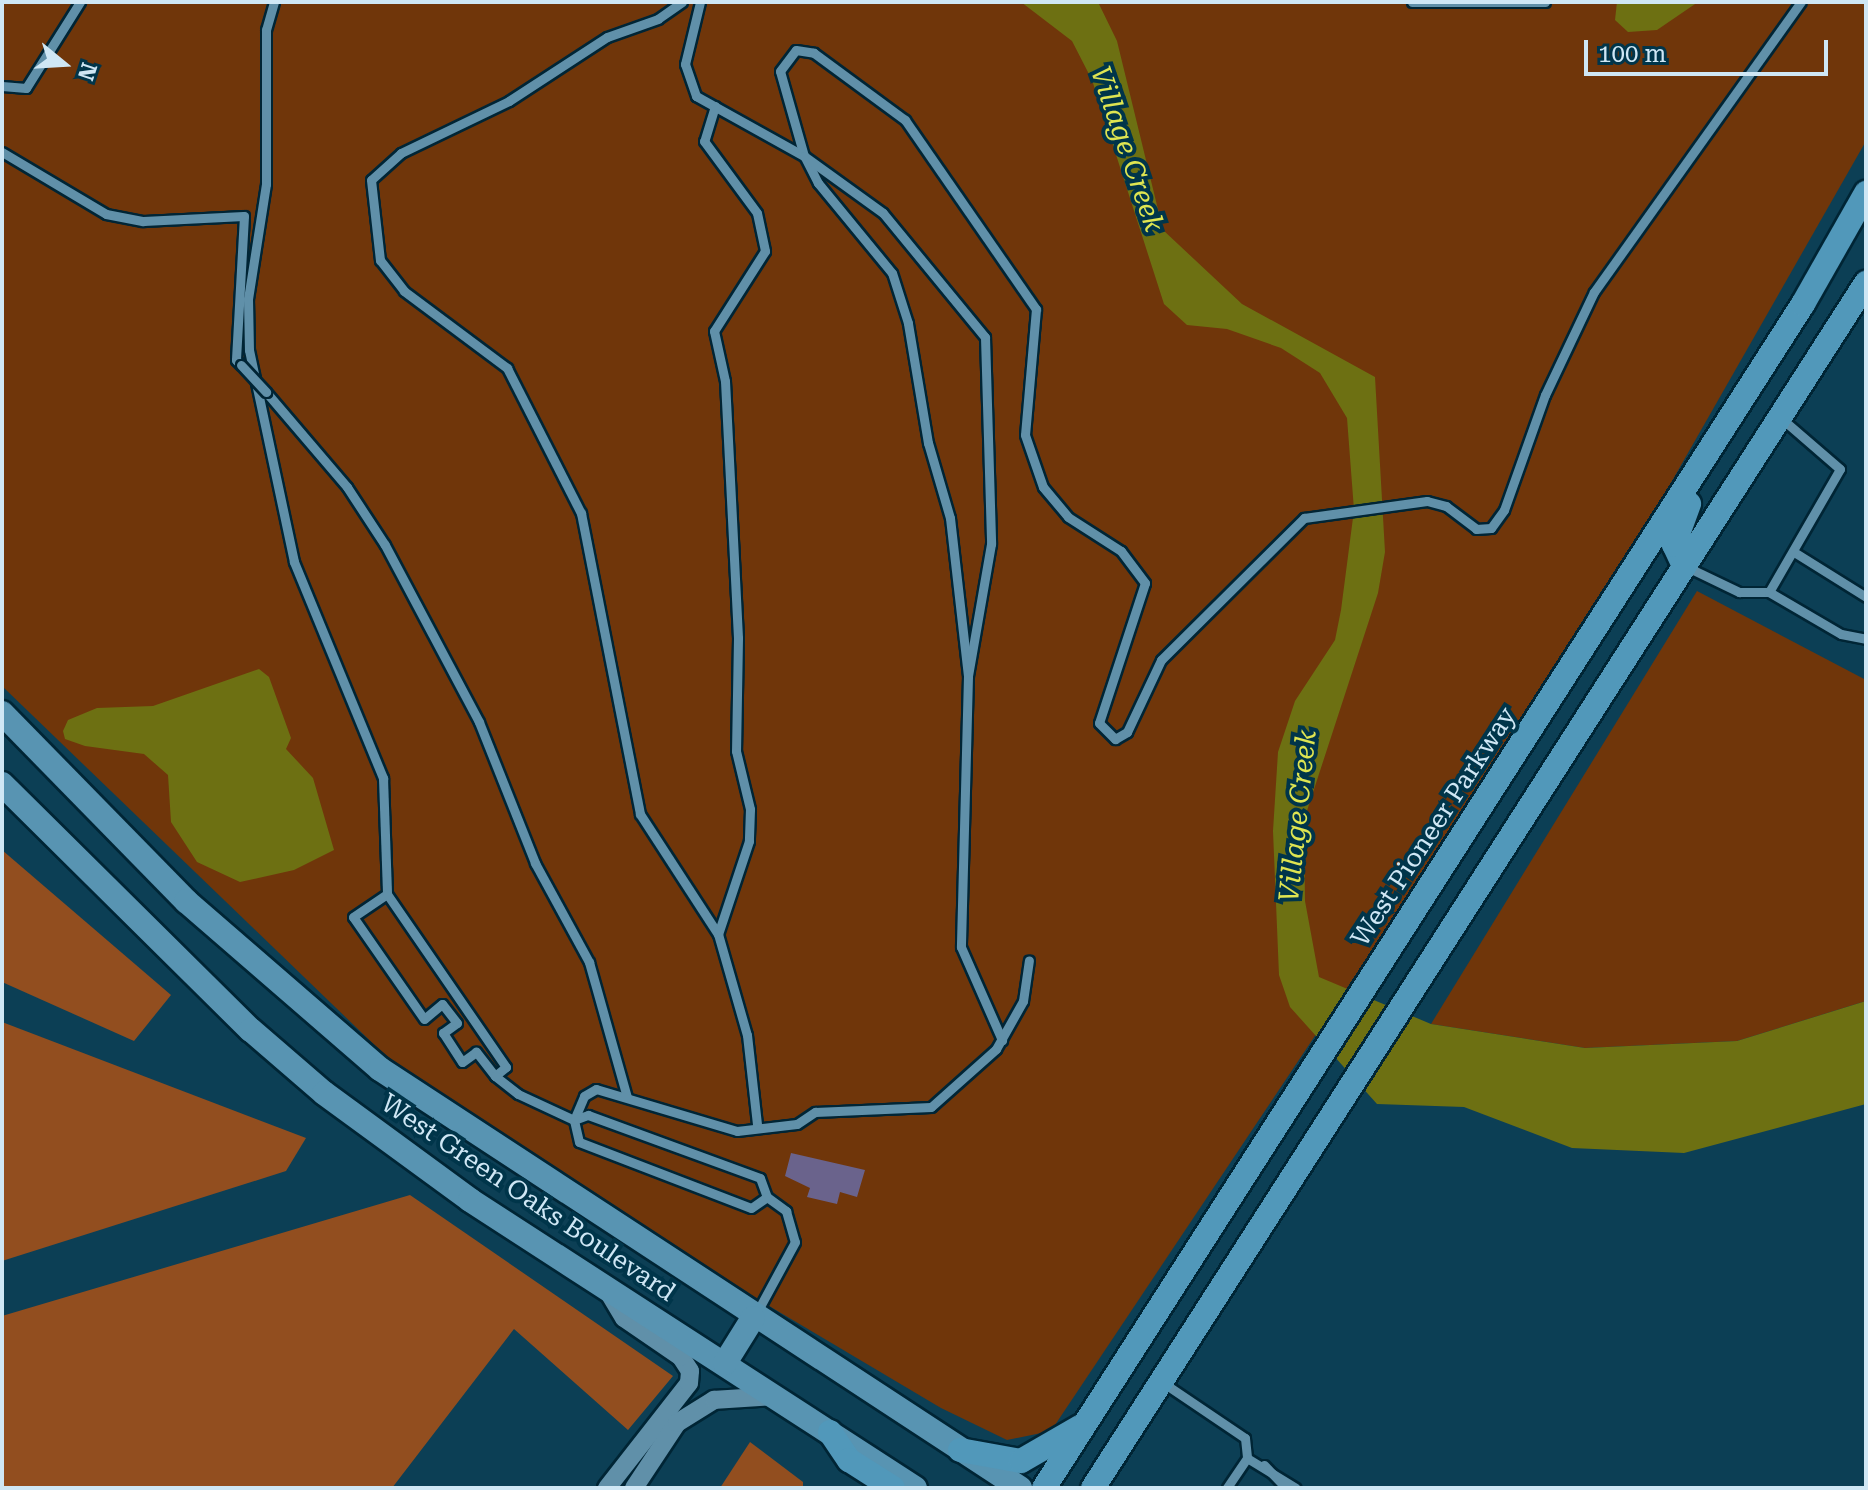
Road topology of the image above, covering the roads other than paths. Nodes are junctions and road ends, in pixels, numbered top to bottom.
1 (80, 2) edge
2 (274, 2) edge
3 (682, 2) edge
4 (700, 2) edge
5 (1412, 2) edge
6 (1545, 2) edge
7 (1801, 2) edge
8 (2, 86) edge
9 (715, 106) junction
10 (2, 152) edge
11 (804, 156) junction
12 (1866, 193) edge
13 (1866, 283) edge
14 (1749, 389) junction
15 (1782, 419) junction
16 (1794, 552) junction
17 (1684, 566) junction
18 (1769, 592) junction
19 (1866, 597) edge
20 (1866, 639) edge
21 (968, 676) junction
22 (2, 713) edge
23 (1520, 746) junction
24 (1555, 769) junction
25 (2, 784) edge
26 (387, 894) junction
27 (718, 934) junction
28 (1029, 960) dead end
29 (1002, 1040) junction
30 (495, 1076) junction
31 (627, 1097) junction
32 (574, 1120) junction
33 (757, 1124) junction
34 (767, 1197) junction
35 (603, 1284) junction
36 (753, 1318) junction
37 (725, 1363) junction
38 (1162, 1381) junction
39 (774, 1396) junction
40 (1089, 1421) junction
41 (830, 1432) junction
42 (653, 1443) junction
43 (960, 1450) junction
44 (1247, 1458) junction
45 (1263, 1464) junction
46 (607, 1488) edge
47 (634, 1488) edge
48 (893, 1488) edge
49 (915, 1488) edge
50 (1020, 1488) edge
51 (1044, 1488) edge
52 (1093, 1488) edge
53 (1227, 1488) edge
54 (1286, 1488) edge
55 (1296, 1488) edge

1 - 8 lane
2 - 26 lane
3 - 27 lane
4 - 9 lane
5 - 6 lane
7 - 11 lane
9 - 11 lane
9 - 27 lane
10 - 31 lane, bridge
11 - 21 lane
11 - 21 lane
12 - 14 main road, West Pioneer Parkway
13 - 15 main road
14 - 17 main road
14 - 23 main road, West Pioneer Parkway
15 - 16 lane
15 - 17 main road
16 - 18 lane
16 - 19 lane
17 - 18 lane
17 - 24 main road
18 - 20 lane
21 - 29 lane
22 - 36 main road, West Green Oaks Boulevard
23 - 24 main road
23 - 40 main road, West Pioneer Parkway
24 - 38 main road
25 - 35 main road, West Green Oaks Boulevard
26 - 30 lane
26 - 30 lane
27 - 33 lane
28 - 29 lane
29 - 33 lane
30 - 32 lane
31 - 32 lane
31 - 33 lane
32 - 34 lane
32 - 34 lane
34 - 36 lane
35 - 37 main road, West Green Oaks Boulevard
35 - 42 street
36 - 37 main road
36 - 43 main road, West Green Oaks Boulevard
37 - 39 main road, West Green Oaks Boulevard
38 - 44 lane
38 - 52 main road
39 - 41 main road, West Green Oaks Boulevard
39 - 42 street
40 - 43 main road
40 - 51 main road, West Pioneer Parkway
41 - 48 main road
41 - 49 main road, West Green Oaks Boulevard
42 - 46 street
42 - 47 street
43 - 50 main road, West Green Oaks Boulevard
44 - 45 lane
44 - 53 lane
45 - 54 lane
45 - 55 lane

